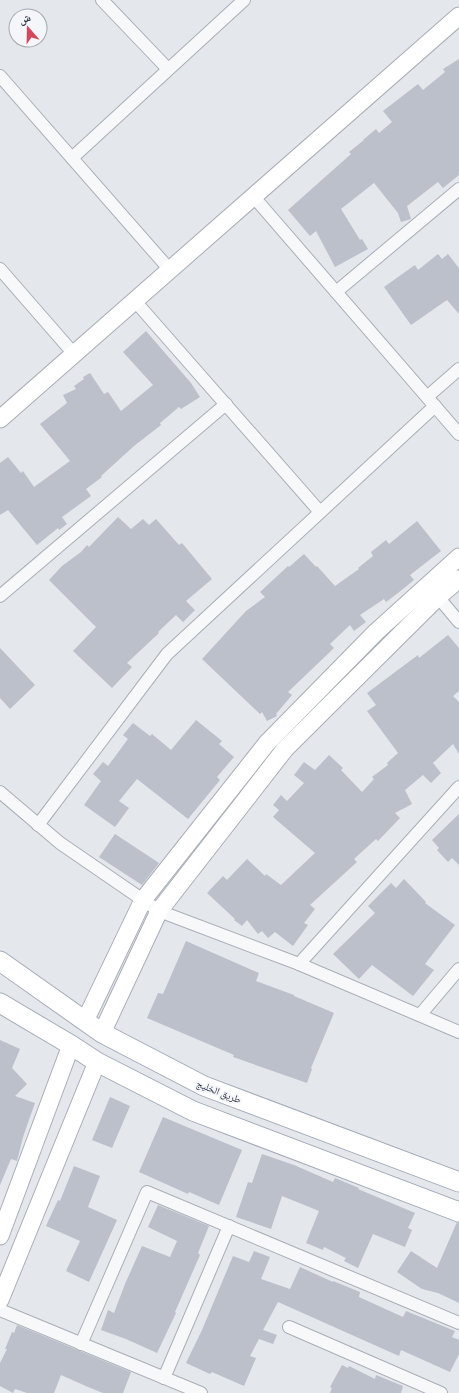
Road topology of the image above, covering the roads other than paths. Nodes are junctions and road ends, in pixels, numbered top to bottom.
1 (102, 0) edge
2 (244, 0) edge
3 (459, 16) edge
4 (168, 70) junction
5 (0, 76) edge
6 (72, 158) junction
7 (459, 189) edge
8 (253, 196) junction
9 (0, 269) edge
10 (170, 270) junction
11 (336, 292) junction
12 (135, 300) junction
13 (74, 354) junction
14 (459, 369) edge
15 (427, 397) junction
16 (226, 404) junction
17 (435, 406) junction
18 (0, 419) edge
19 (459, 434) edge
20 (320, 512) junction
21 (459, 556) edge
22 (459, 579) edge
23 (0, 596) edge
24 (438, 597) junction
25 (459, 622) edge
26 (459, 787) edge
27 (0, 792) edge
28 (38, 825) junction
29 (143, 900) junction
30 (159, 911) junction
31 (0, 961) edge
32 (299, 964) junction
33 (459, 969) edge
34 (0, 1003) edge
35 (420, 1015) junction
36 (85, 1021) junction
37 (102, 1032) junction
38 (459, 1032) edge
39 (71, 1045) junction
40 (97, 1062) junction
41 (459, 1182) edge
42 (459, 1212) edge
43 (229, 1226) junction
44 (0, 1236) edge
45 (0, 1300) edge
46 (0, 1310) edge
47 (459, 1323) edge
48 (289, 1327) dead end
49 (82, 1344) junction
50 (164, 1378) junction
51 (201, 1393) edge
52 (441, 1393) edge

1 - 4 street
2 - 4 street
3 - 8 street
4 - 6 street
5 - 6 street
6 - 10 street
7 - 11 street
8 - 10 street
8 - 11 street
9 - 13 street
10 - 12 street
11 - 15 street
12 - 13 street
12 - 16 street
13 - 18 street
14 - 15 street
15 - 17 street
16 - 20 street
16 - 23 street
17 - 19 street
17 - 20 street
20 - 28 street
21 - 29 street
22 - 24 street
24 - 25 street
24 - 30 street
26 - 32 street
27 - 28 street
28 - 29 street
29 - 30 street
29 - 36 street
30 - 32 street
30 - 37 street
31 - 36 main road, طريق الخليج
32 - 35 street
33 - 35 street
34 - 39 main road
35 - 38 street
36 - 37 main road, طريق الخليج
37 - 41 main road, طريق الخليج
39 - 40 main road
39 - 44 street
40 - 42 main road
40 - 45 street
43 - 47 street
43 - 49 street
43 - 50 street
46 - 49 street
48 - 52 street
49 - 50 street
50 - 51 street

